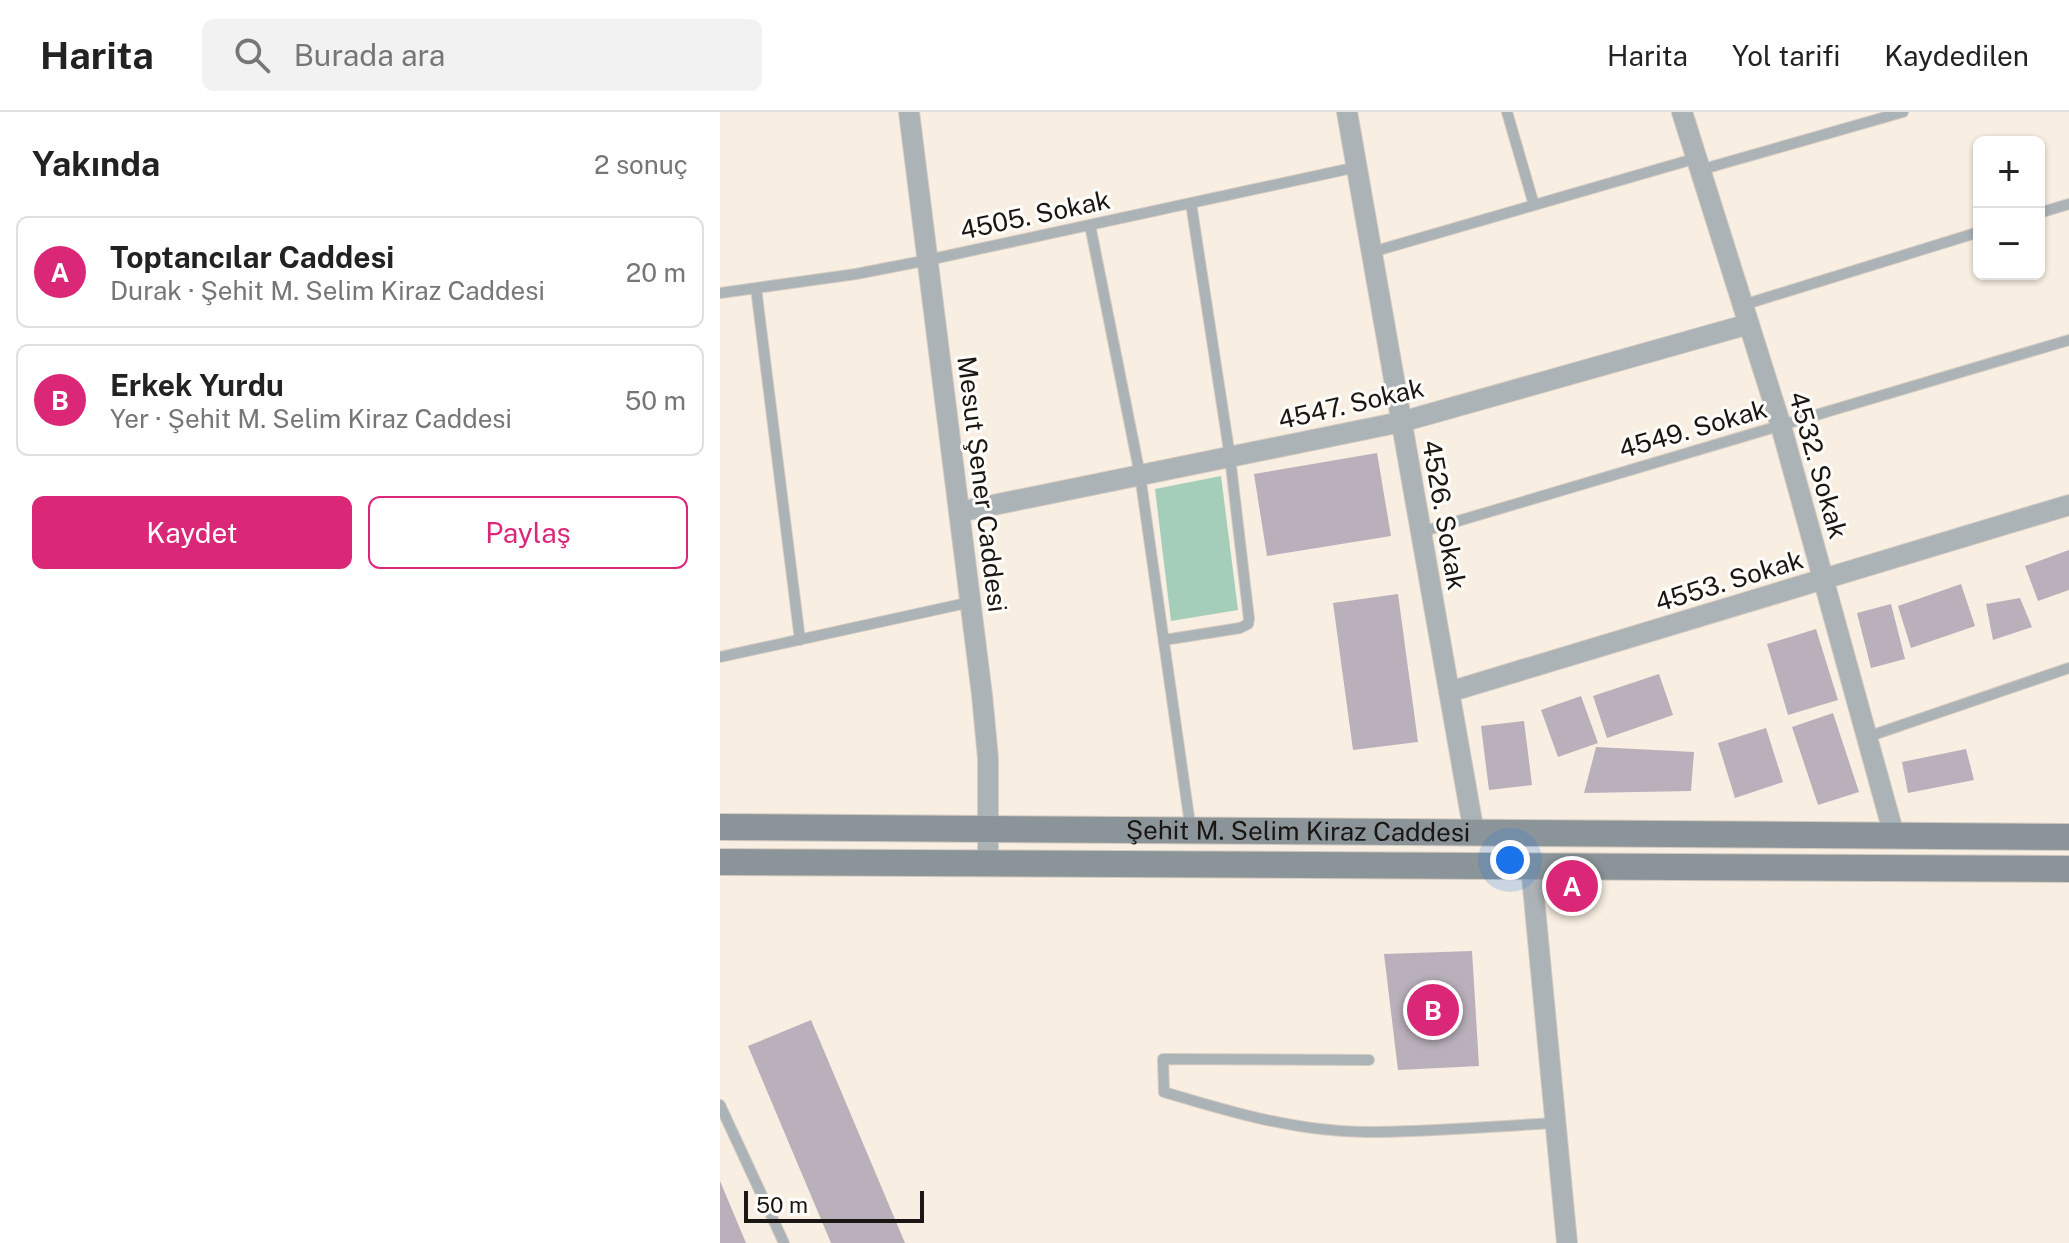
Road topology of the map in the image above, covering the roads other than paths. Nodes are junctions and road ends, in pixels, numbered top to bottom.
1 (909, 112) edge
2 (1347, 112) edge
3 (1507, 112) edge
4 (1682, 112) edge
5 (1903, 112) edge
6 (1863, 118) edge
7 (1698, 164) junction
8 (1357, 167) junction
9 (1191, 203) junction
10 (2069, 204) edge
11 (1534, 205) junction
12 (2045, 211) edge
13 (1090, 225) junction
14 (1973, 234) edge
15 (1372, 252) junction
16 (928, 260) junction
17 (756, 288) junction
18 (720, 293) edge
19 (1746, 314) junction
20 (2069, 340) edge
21 (1401, 422) junction
22 (1781, 426) junction
23 (1230, 457) junction
24 (1140, 475) junction
25 (2069, 505) edge
26 (959, 512) junction
27 (1421, 532) junction
28 (1823, 579) junction
29 (971, 602) junction
30 (800, 640) junction
31 (1164, 640) junction
32 (720, 657) edge
33 (2069, 668) edge
34 (1449, 692) junction
35 (1867, 737) junction
36 (720, 827) edge
37 (989, 829) junction
38 (1191, 831) junction
39 (1474, 833) junction
40 (1894, 835) junction
41 (2069, 837) edge
42 (720, 862) edge
43 (988, 863) junction
44 (1531, 866) junction
45 (2069, 869) edge
46 (1369, 1060) dead end
47 (720, 1105) edge
48 (1556, 1123) junction
49 (784, 1243) edge
50 (1567, 1243) edge

1 - 16 street, Mesut Şener Caddesi
2 - 8 street, 4526. Sokak
3 - 11 lane
4 - 7 street, 4532. Sokak
5 - 6 lane
6 - 7 lane
7 - 11 lane
7 - 19 street, 4532. Sokak
8 - 9 lane, 4505. Sokak
8 - 15 street, 4526. Sokak
9 - 13 lane, 4505. Sokak
9 - 23 lane
10 - 12 lane
11 - 15 lane
13 - 16 lane, 4505. Sokak
13 - 24 lane
14 - 19 lane, 4547. Sokak
15 - 21 street, 4526. Sokak
16 - 17 lane, 4505. Sokak
16 - 26 street, Mesut Şener Caddesi
17 - 18 lane, 4505. Sokak
17 - 30 lane
19 - 21 street, 4547. Sokak
19 - 22 street, 4532. Sokak
20 - 22 lane, 4549. Sokak
21 - 23 street, 4547. Sokak
21 - 27 street, 4526. Sokak
22 - 27 lane, 4549. Sokak
22 - 28 street, 4532. Sokak
23 - 24 street, 4547. Sokak
23 - 31 lane
24 - 26 street, 4547. Sokak
24 - 31 lane
25 - 28 street, 4553. Sokak
26 - 29 street, Mesut Şener Caddesi
27 - 34 street, 4526. Sokak
28 - 34 street, 4553. Sokak
28 - 35 street, 4532. Sokak
29 - 30 lane
29 - 37 street, Mesut Şener Caddesi
30 - 32 lane
31 - 38 lane
33 - 35 lane
34 - 39 street, 4526. Sokak
35 - 40 street, 4532. Sokak
36 - 37 street, Şehit M. Selim Kiraz Caddesi
37 - 38 street, Şehit M. Selim Kiraz Caddesi
37 - 43 street, Mesut Şener Caddesi
38 - 39 street, Şehit M. Selim Kiraz Caddesi
39 - 40 street, Şehit M. Selim Kiraz Caddesi
40 - 41 street, Şehit M. Selim Kiraz Caddesi
42 - 43 street, Şehit M. Selim Kiraz Caddesi
43 - 44 street, Şehit M. Selim Kiraz Caddesi
44 - 45 street, Şehit M. Selim Kiraz Caddesi
44 - 48 street
46 - 48 lane
47 - 49 lane
48 - 50 street

